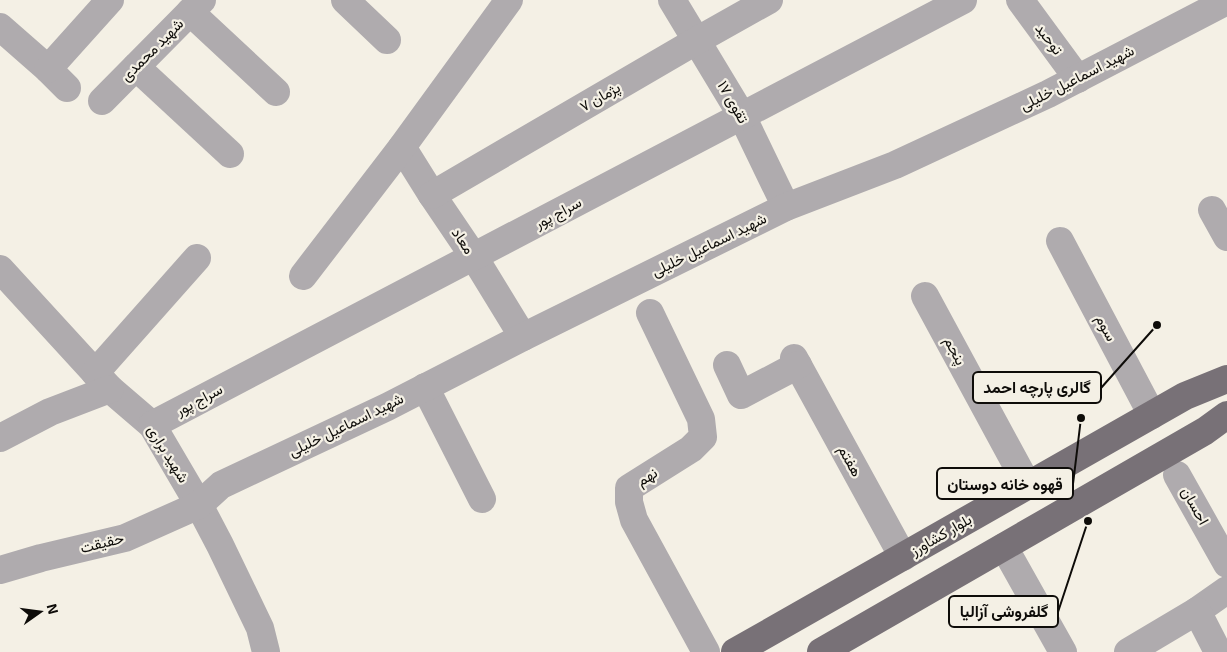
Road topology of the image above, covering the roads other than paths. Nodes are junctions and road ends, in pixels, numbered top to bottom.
1 (110, 0) edge
2 (345, 0) edge
3 (508, 0) edge
4 (672, 0) edge
5 (769, 0) edge
6 (963, 0) edge
7 (1020, 0) edge
8 (1227, 1) edge
9 (196, 6) edge
10 (0, 26) edge
11 (387, 40) dead end
12 (696, 40) junction
13 (136, 67) junction
14 (48, 69) junction
15 (1078, 78) junction
16 (67, 88) dead end
17 (276, 92) dead end
18 (102, 101) dead end
19 (742, 116) junction
20 (402, 147) junction
21 (230, 154) dead end
22 (432, 195) junction
23 (786, 207) junction
24 (1212, 210) dead end
25 (1227, 237) edge
26 (1060, 241) dead end
27 (474, 256) junction
28 (196, 258) dead end
29 (0, 269) edge
30 (303, 276) dead end
31 (925, 296) dead end
32 (650, 313) dead end
33 (524, 337) junction
34 (1227, 361) edge
35 (727, 365) dead end
36 (1227, 379) edge
37 (103, 381) junction
38 (425, 387) junction
39 (1185, 396) junction
40 (1152, 415) junction
41 (1227, 415) edge
42 (152, 425) junction
43 (1216, 427) edge
44 (0, 438) edge
45 (1177, 475) dead end
46 (1028, 486) junction
47 (482, 499) dead end
48 (199, 505) junction
49 (1004, 547) junction
50 (903, 557) junction
51 (1227, 564) edge
52 (0, 570) edge
53 (1227, 590) edge
54 (1197, 611) junction
55 (266, 652) edge
56 (706, 652) edge
57 (735, 652) edge
58 (821, 652) edge
59 (1063, 652) edge
60 (1128, 652) edge
61 (1218, 652) edge

1 - 14 street
2 - 11 street
3 - 20 street
4 - 12 street, تقوی ۱۷
5 - 12 street, پژمان ۷
6 - 19 street, سراج پور
7 - 15 street, توحید
8 - 15 street, شهید اسماعیل خلیلی
9 - 13 street, شهید محمدی
9 - 17 street
10 - 14 street
12 - 19 street, تقوی ۱۷
12 - 22 street, پژمان ۷
13 - 18 street, شهید محمدی
13 - 21 street
14 - 16 street
15 - 23 street, شهید اسماعیل خلیلی
19 - 23 street, تقوی ۱۷
19 - 27 street, سراج پور
20 - 22 street, معاد
20 - 30 street
22 - 27 street, معاد
23 - 33 street, شهید اسماعیل خلیلی
24 - 25 street
26 - 40 street, سوم
27 - 33 street, معاد
27 - 42 street, سراج پور
28 - 37 street
29 - 37 street, شهید براری
31 - 46 street, پنجم
32 - 56 street, نهم
33 - 38 street, شهید اسماعیل خلیلی
34 - 39 main road
35 - 50 street, هفتم
36 - 39 main road, بلوار کشاورز
37 - 42 street, شهید براری
37 - 44 street
38 - 47 street
38 - 48 street, شهید اسماعیل خلیلی
39 - 40 main road, بلوار کشاورز
40 - 46 main road, بلوار کشاورز
41 - 43 main road
42 - 48 street, شهید براری
43 - 49 main road
45 - 51 street, احسان
46 - 50 main road, بلوار کشاورز
48 - 52 street, حقیقت
48 - 55 street, شهید براری
49 - 58 main road
49 - 59 street
50 - 57 main road, بلوار کشاورز
53 - 54 street
54 - 60 street
54 - 61 street

